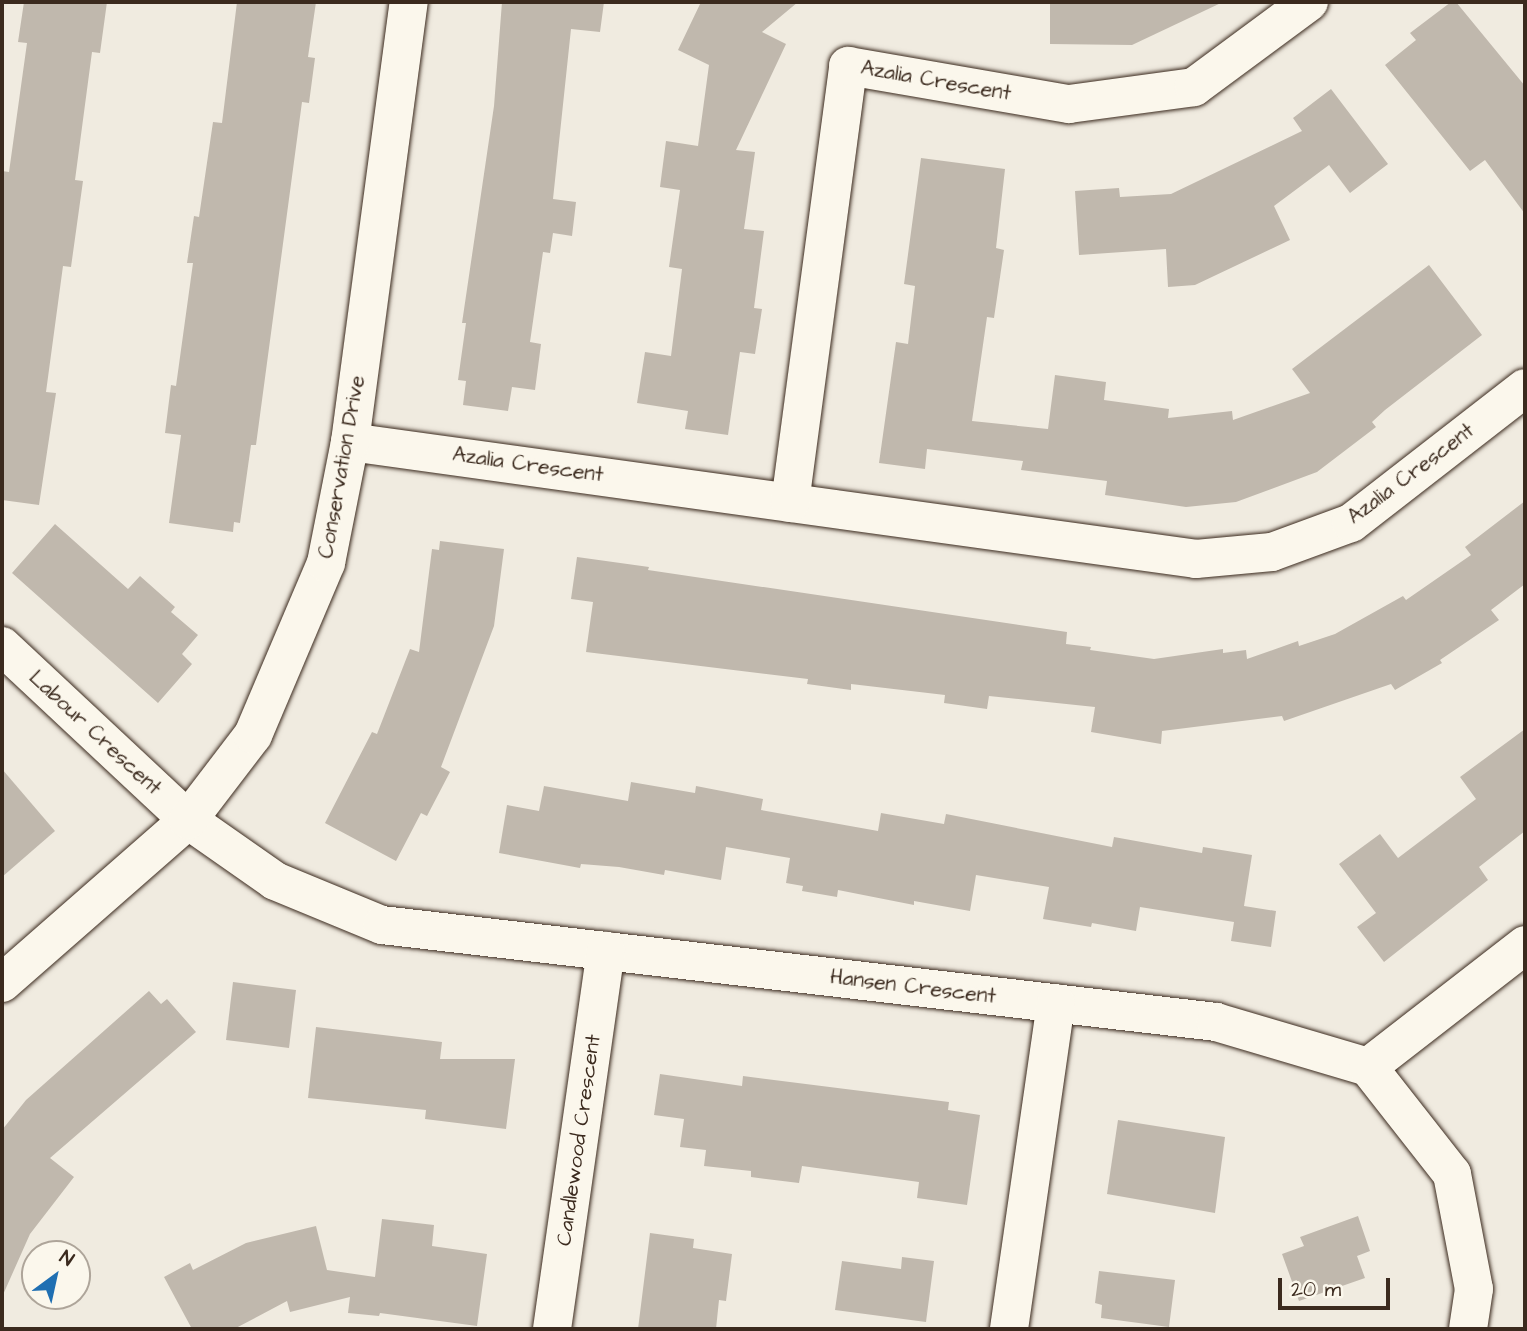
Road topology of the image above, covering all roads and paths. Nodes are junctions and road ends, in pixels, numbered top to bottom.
1 (409, 2) edge
2 (1309, 2) edge
3 (1525, 388) edge
4 (350, 442) junction
5 (790, 503) junction
6 (2, 646) edge
7 (188, 820) junction
8 (1525, 945) edge
9 (606, 951) junction
10 (2, 983) edge
11 (1056, 1003) junction
12 (1368, 1068) junction
13 (552, 1329) edge
14 (1009, 1329) edge
15 (1468, 1329) edge

1 - 4 street, Conservation Drive
2 - 5 street, Azalia Crescent
3 - 5 street, Azalia Crescent
4 - 5 street, Azalia Crescent
4 - 7 street, Conservation Drive
6 - 7 street, Labour Crescent
7 - 9 street, Hansen Crescent
7 - 10 street, Conservation Drive
8 - 12 street
9 - 11 street, Hansen Crescent
9 - 13 street, Candlewood Crescent
11 - 12 street, Hansen Crescent
11 - 14 street
12 - 15 street

